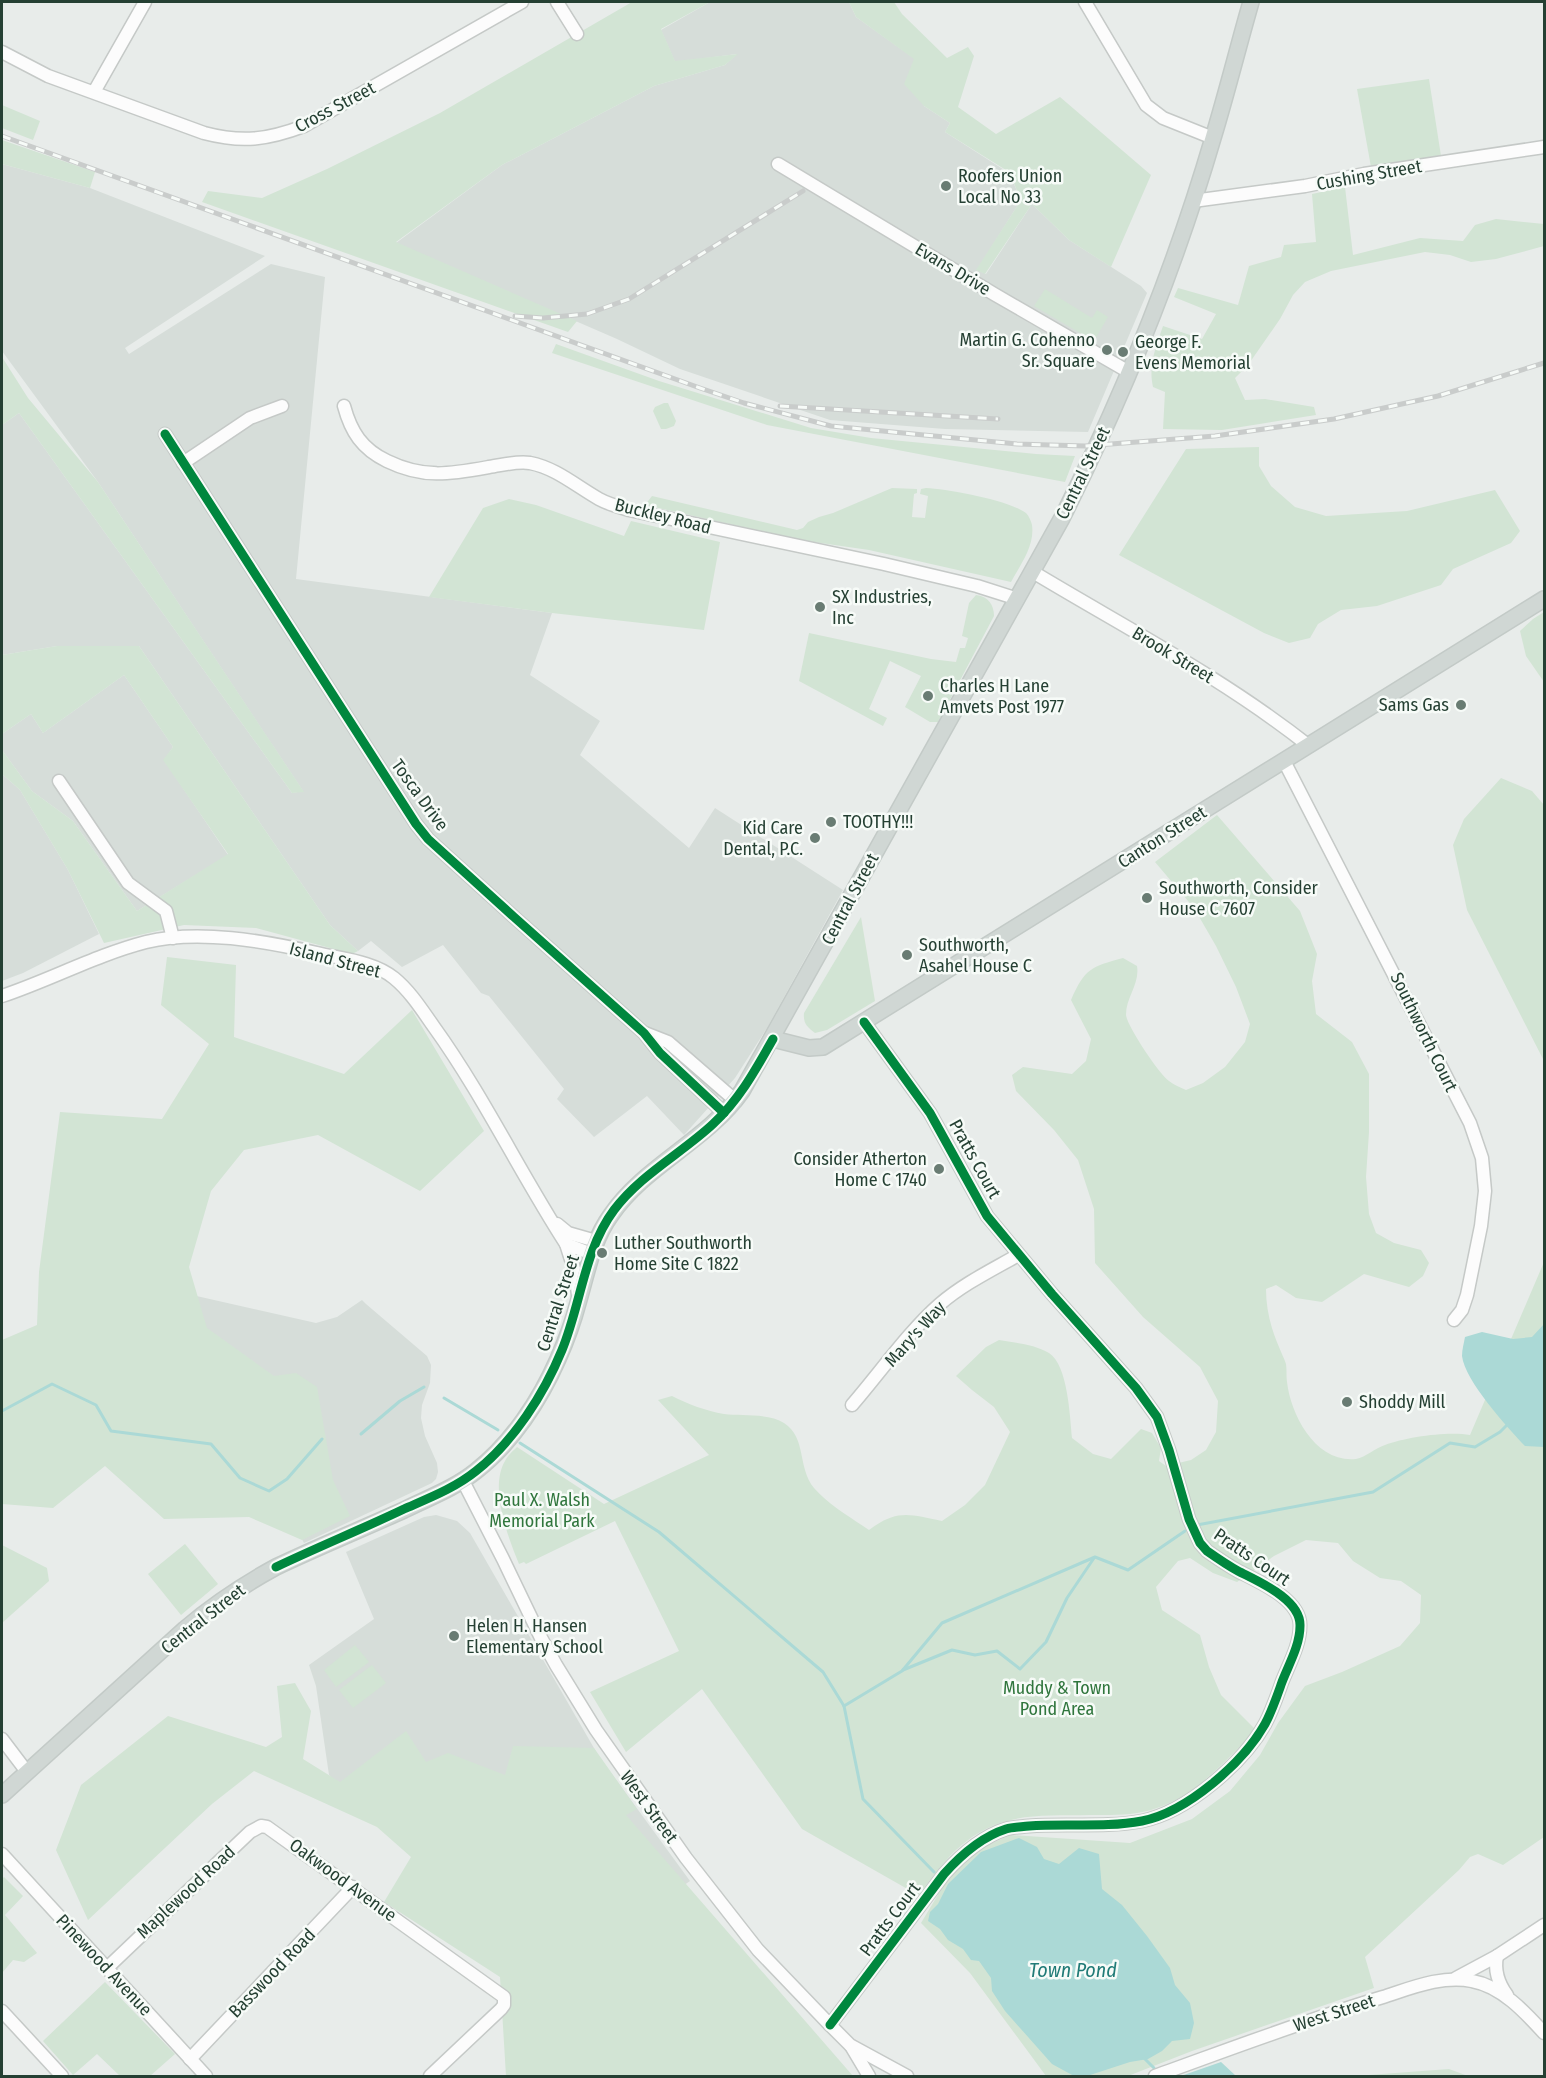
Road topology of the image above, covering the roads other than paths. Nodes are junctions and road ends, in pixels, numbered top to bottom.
1 (145, 2) edge
2 (522, 2) edge
3 (557, 2) edge
4 (1085, 2) edge
5 (1251, 2) edge
6 (577, 34) dead end
7 (2, 52) edge
8 (94, 92) junction
9 (1213, 138) junction
10 (1545, 147) edge
11 (778, 164) dead end
12 (1193, 201) junction
13 (1128, 372) junction
14 (282, 406) dead end
15 (344, 406) dead end
16 (165, 434) dead end
17 (183, 463) junction
18 (1033, 572) junction
19 (1018, 598) junction
20 (1545, 599) edge
21 (1309, 746) junction
22 (1284, 760) junction
23 (59, 781) dead end
24 (173, 938) junction
25 (2, 996) edge
26 (864, 1022) junction
27 (644, 1033) junction
28 (773, 1039) junction
29 (736, 1101) junction
30 (724, 1113) junction
31 (548, 1215) junction
32 (566, 1244) junction
33 (594, 1248) junction
34 (1018, 1255) junction
35 (579, 1301) junction
36 (1454, 1320) dead end
37 (852, 1406) dead end
38 (463, 1481) junction
39 (2, 1739) edge
40 (27, 1772) junction
41 (2, 1795) edge
42 (270, 1828) joint
43 (2, 1854) edge
44 (353, 1887) junction
45 (1545, 1925) edge
46 (1497, 1956) junction
47 (107, 1968) junction
48 (1452, 1979) junction
49 (1513, 2003) junction
50 (2, 2011) edge
51 (830, 2025) junction
52 (1545, 2033) edge
53 (850, 2045) junction
54 (190, 2059) junction
55 (62, 2076) edge
56 (206, 2076) edge
57 (430, 2076) edge
58 (869, 2076) edge
59 (907, 2076) edge
60 (1155, 2076) edge

1 - 8 street
2 - 8 street, Cross Street
3 - 6 street
4 - 9 street
5 - 9 main road, Central Street
7 - 8 street, Cross Street
9 - 12 main road, Central Street
10 - 12 street, Cushing Street
11 - 13 street, Evans Drive
12 - 13 main road, Central Street
13 - 18 main road, Central Street
14 - 17 street
15 - 19 street, Buckley Road
16 - 17 street, Tosca Drive
17 - 27 street, Tosca Drive
18 - 19 main road, Central Street
18 - 21 street, Brook Street
19 - 28 main road, Central Street
20 - 21 main road, Canton Street
21 - 22 main road, Canton Street
22 - 26 main road, Canton Street
22 - 36 street, Southworth Court
23 - 24 street
24 - 25 street, Island Street
24 - 31 street, Island Street
26 - 28 main road, Canton Street
26 - 34 street, Pratts Court
27 - 29 street, Tosca Drive
27 - 30 street, Tosca Drive
28 - 29 main road, Central Street
29 - 30 main road, Central Street
30 - 33 main road, Central Street
31 - 32 street, Island Street
31 - 33 street, Island Street
32 - 33 street
32 - 35 street, Island Street
33 - 35 main road, Central Street
34 - 37 street, Mary's Way
34 - 51 street, Pratts Court
35 - 38 main road, Central Street
38 - 40 main road, Central Street
38 - 51 street, West Street
39 - 40 street
40 - 41 main road, Central Street
42 - 44 street, Oakwood Avenue
42 - 47 street, Maplewood Road
43 - 47 street, Pinewood Avenue
44 - 54 street, Basswood Road
44 - 57 street, Oakwood Avenue
45 - 46 street
46 - 48 street
46 - 49 street, West Street
47 - 54 street, Pinewood Avenue
48 - 49 street, West Street
48 - 60 street, West Street
49 - 52 street, West Street
50 - 55 street
51 - 53 street, West Street
53 - 58 street
53 - 59 street, West Street
54 - 56 street, Pinewood Avenue

